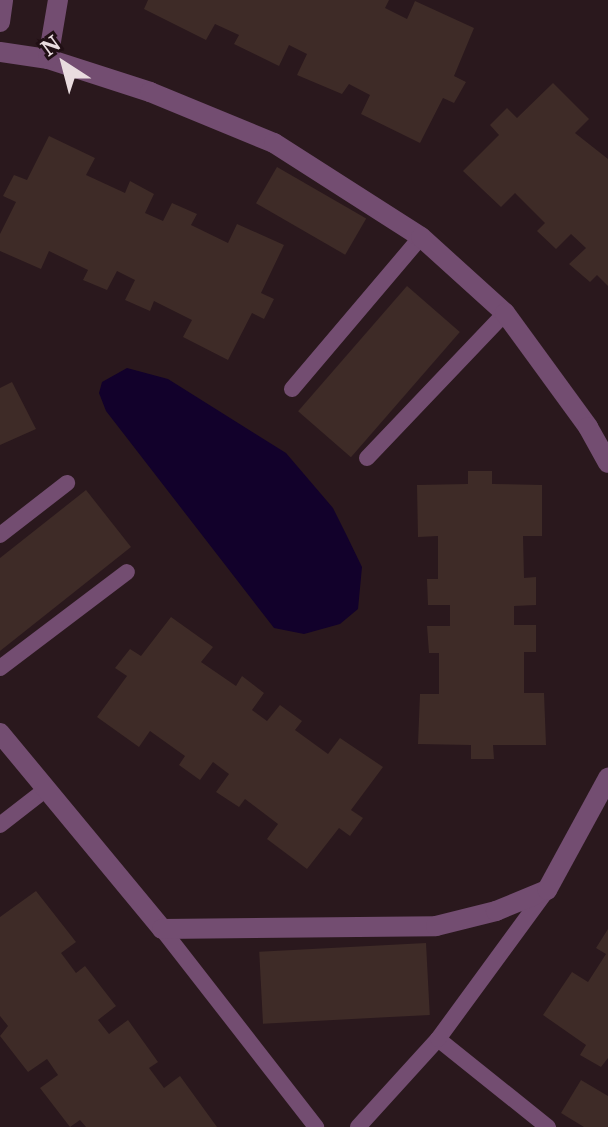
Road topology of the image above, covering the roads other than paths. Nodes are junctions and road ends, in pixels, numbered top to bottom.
1 (3, 0) edge
2 (58, 0) edge
3 (0, 22) edge
4 (0, 52) edge
5 (48, 59) junction
6 (421, 237) junction
7 (505, 313) junction
8 (292, 389) dead end
9 (607, 457) edge
10 (367, 458) dead end
11 (67, 483) dead end
12 (0, 535) edge
13 (127, 572) dead end
14 (0, 668) edge
15 (0, 733) edge
16 (608, 778) edge
17 (45, 790) junction
18 (0, 825) edge
19 (547, 890) junction
20 (162, 929) junction
21 (438, 1039) junction
22 (316, 1127) edge
23 (358, 1127) edge
24 (548, 1127) edge

1 - 3 street
2 - 5 street
4 - 5 street
5 - 6 street
6 - 7 street
6 - 8 lane
7 - 9 street
7 - 10 lane
11 - 12 lane
13 - 14 lane
15 - 17 street
16 - 19 street
17 - 18 lane
17 - 20 street
19 - 20 street
19 - 21 lane
20 - 22 lane
21 - 23 lane
21 - 24 lane

